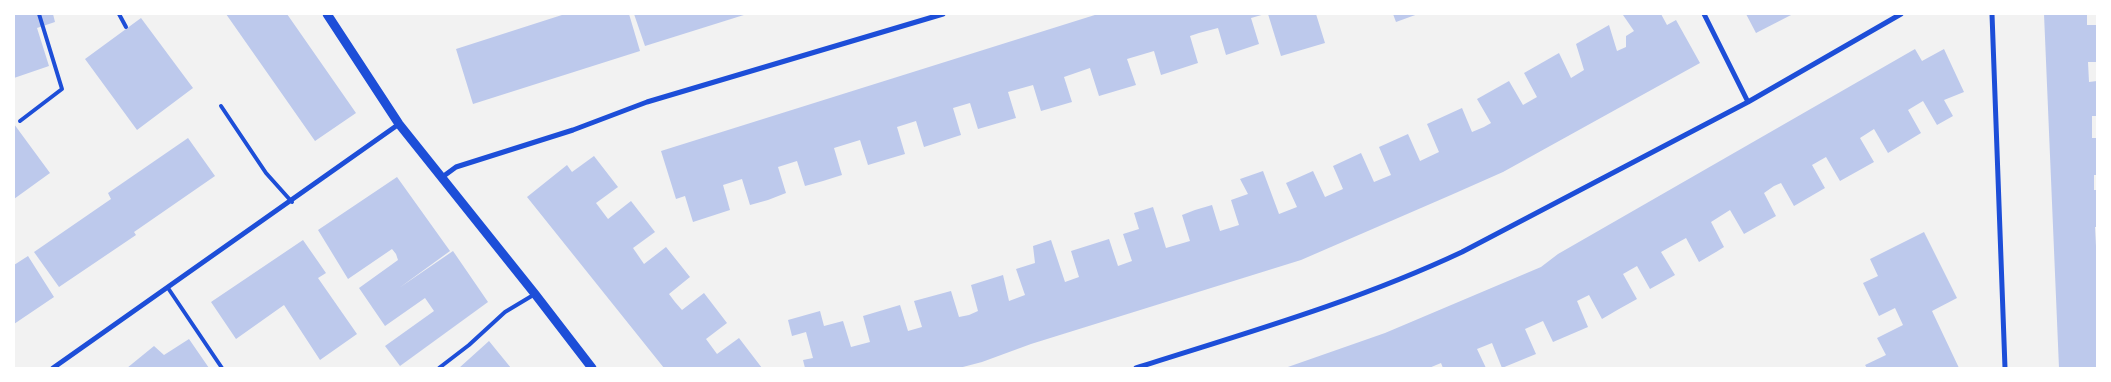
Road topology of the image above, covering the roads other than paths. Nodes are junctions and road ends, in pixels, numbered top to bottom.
1 (38, 14) edge
2 (119, 14) edge
3 (327, 14) edge
4 (943, 14) edge
5 (1704, 14) edge
6 (1901, 14) edge
7 (1992, 14) edge
8 (126, 27) dead end
9 (1748, 102) junction
10 (221, 106) dead end
11 (20, 120) dead end
12 (399, 124) junction
13 (441, 179) junction
14 (292, 202) junction
15 (168, 288) junction
16 (535, 294) junction
17 (53, 368) edge
18 (222, 368) edge
19 (439, 368) edge
20 (592, 368) edge
21 (1136, 368) edge
22 (2005, 368) edge

1 - 11 lane
2 - 8 lane
3 - 12 street
4 - 13 street
5 - 9 street
6 - 9 street
7 - 22 street
9 - 21 street
10 - 14 lane
12 - 13 street
12 - 14 street
13 - 16 street
14 - 15 street
15 - 17 street
15 - 18 lane
16 - 19 lane
16 - 20 street

